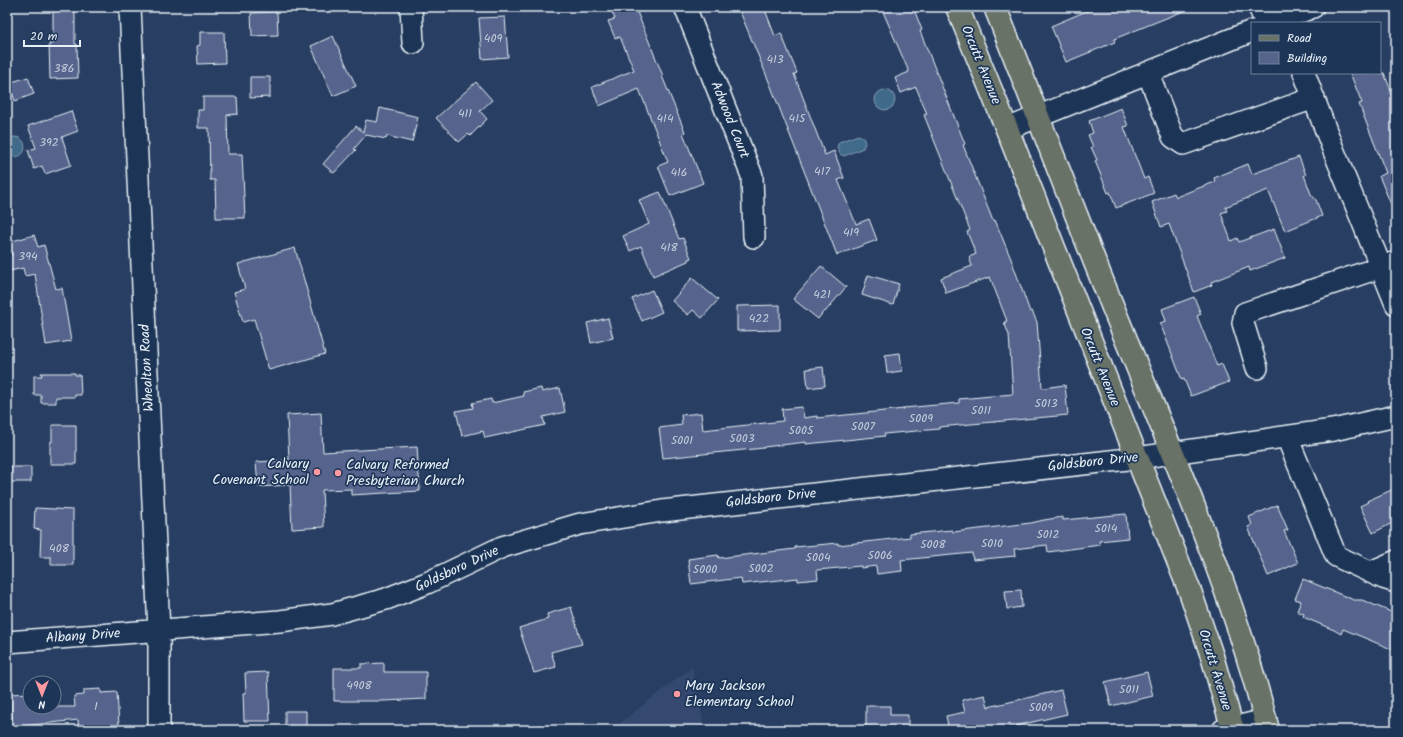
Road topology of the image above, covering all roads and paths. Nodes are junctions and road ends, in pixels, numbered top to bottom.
1 (130, 7) edge
2 (411, 7) edge
3 (685, 7) edge
4 (957, 7) edge
5 (995, 7) edge
6 (1259, 7) edge
7 (1313, 7) edge
8 (1275, 22) edge
9 (1251, 31) edge
10 (413, 43) dead end
11 (1148, 73) junction
12 (1304, 74) edge
13 (1314, 98) junction
14 (1038, 116) junction
15 (1007, 129) junction
16 (754, 237) dead end
17 (1389, 264) edge
18 (1396, 304) edge
19 (1257, 368) dead end
20 (1396, 416) edge
21 (1288, 437) junction
22 (1172, 453) junction
23 (1137, 458) junction
24 (1396, 561) edge
25 (1371, 572) junction
26 (1396, 582) edge
27 (159, 631) junction
28 (7, 642) edge
29 (1267, 725) edge
30 (1229, 729) edge
31 (159, 730) edge

1 - 27 street, Whealton Road
2 - 10 street
3 - 16 street, Adwood Court
4 - 15 main road, Orcutt Avenue
5 - 14 main road
6 - 8 street
7 - 8 street
9 - 11 street
11 - 13 street
11 - 14 street
12 - 13 street
13 - 17 street
14 - 15 street
14 - 22 main road
15 - 23 main road, Orcutt Avenue
17 - 18 street
17 - 19 street
20 - 21 street, Goldsboro Drive
21 - 22 street, Goldsboro Drive
21 - 25 street
22 - 23 street, Goldsboro Drive
22 - 29 main road
23 - 27 street, Goldsboro Drive
23 - 30 main road, Orcutt Avenue
24 - 25 street
25 - 26 street
27 - 28 street, Albany Drive
27 - 31 street, Whealton Road
29 - 30 street

